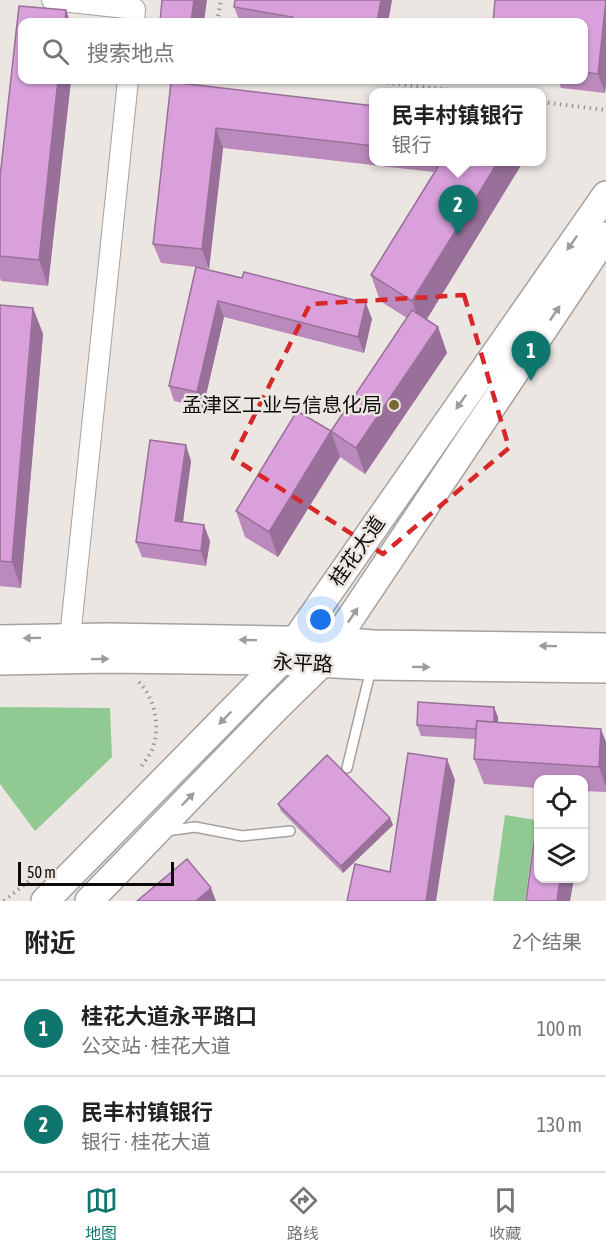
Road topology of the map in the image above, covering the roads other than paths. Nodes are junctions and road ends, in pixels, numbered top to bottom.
1 (52, 0) edge
2 (135, 10) edge
3 (128, 84) edge
4 (606, 195) edge
5 (606, 236) edge
6 (0, 639) edge
7 (606, 646) edge
8 (71, 649) junction
9 (287, 651) junction
10 (328, 653) junction
11 (0, 661) edge
12 (372, 666) junction
13 (606, 669) edge
14 (347, 768) dead end
15 (290, 831) dead end
16 (154, 833) junction
17 (39, 890) edge
18 (88, 901) edge

1 - 2 street
3 - 8 street
4 -> 9 main road, 桂花大道
10 -> 5 main road, 桂花大道
8 -> 6 main road, 永平路
7 -> 10 main road, 永平路
9 -> 8 main road, 永平路
8 -> 9 main road, 永平路
8 - 11 main road, 永平路
9 - 10 main road, 永平路
9 -> 17 main road, 桂花大道
10 - 12 main road, 永平路
16 -> 10 main road, 桂花大道
12 -> 13 main road, 永平路
12 - 14 lane
15 - 16 lane
16 - 18 main road, 桂花大道

